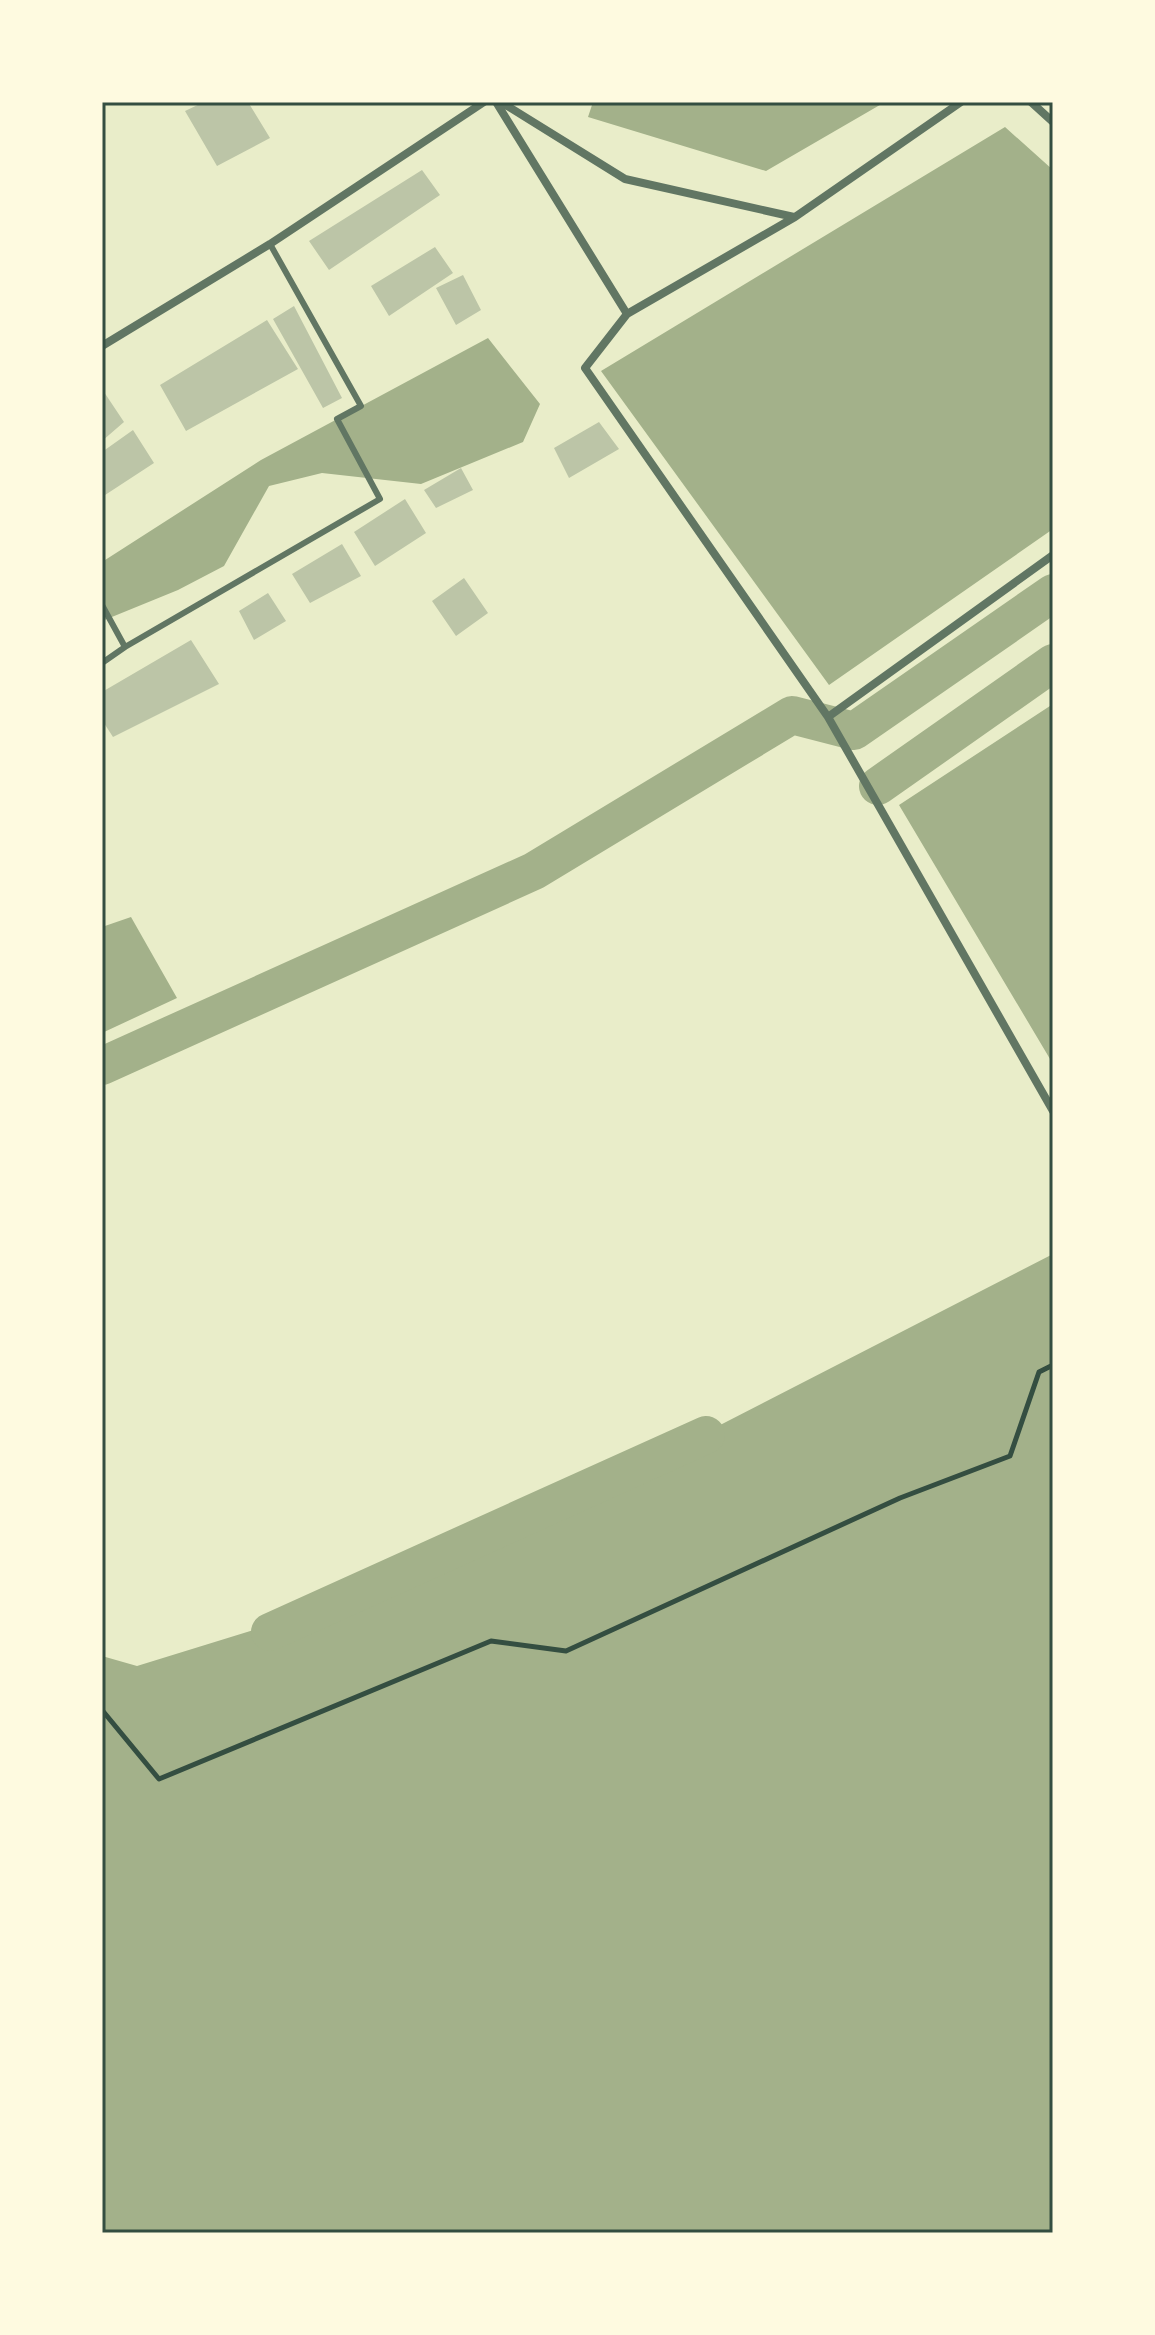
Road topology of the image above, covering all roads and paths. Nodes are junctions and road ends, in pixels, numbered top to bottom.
1 (484, 102) edge
2 (498, 102) edge
3 (961, 102) edge
4 (1031, 102) edge
5 (1053, 122) edge
6 (795, 217) junction
7 (270, 244) junction
8 (627, 314) junction
9 (102, 346) edge
10 (1053, 555) edge
11 (102, 605) edge
12 (125, 647) junction
13 (102, 663) edge
14 (828, 717) junction
15 (1053, 1111) edge
16 (1053, 1365) edge
17 (102, 1710) edge

1 - 7 street
2 - 6 street
2 - 8 street
3 - 6 street
4 - 5 street
6 - 8 street
7 - 9 street
7 - 12 lane
8 - 14 street
10 - 14 street
11 - 12 lane
12 - 13 lane
14 - 15 street
16 - 17 path

